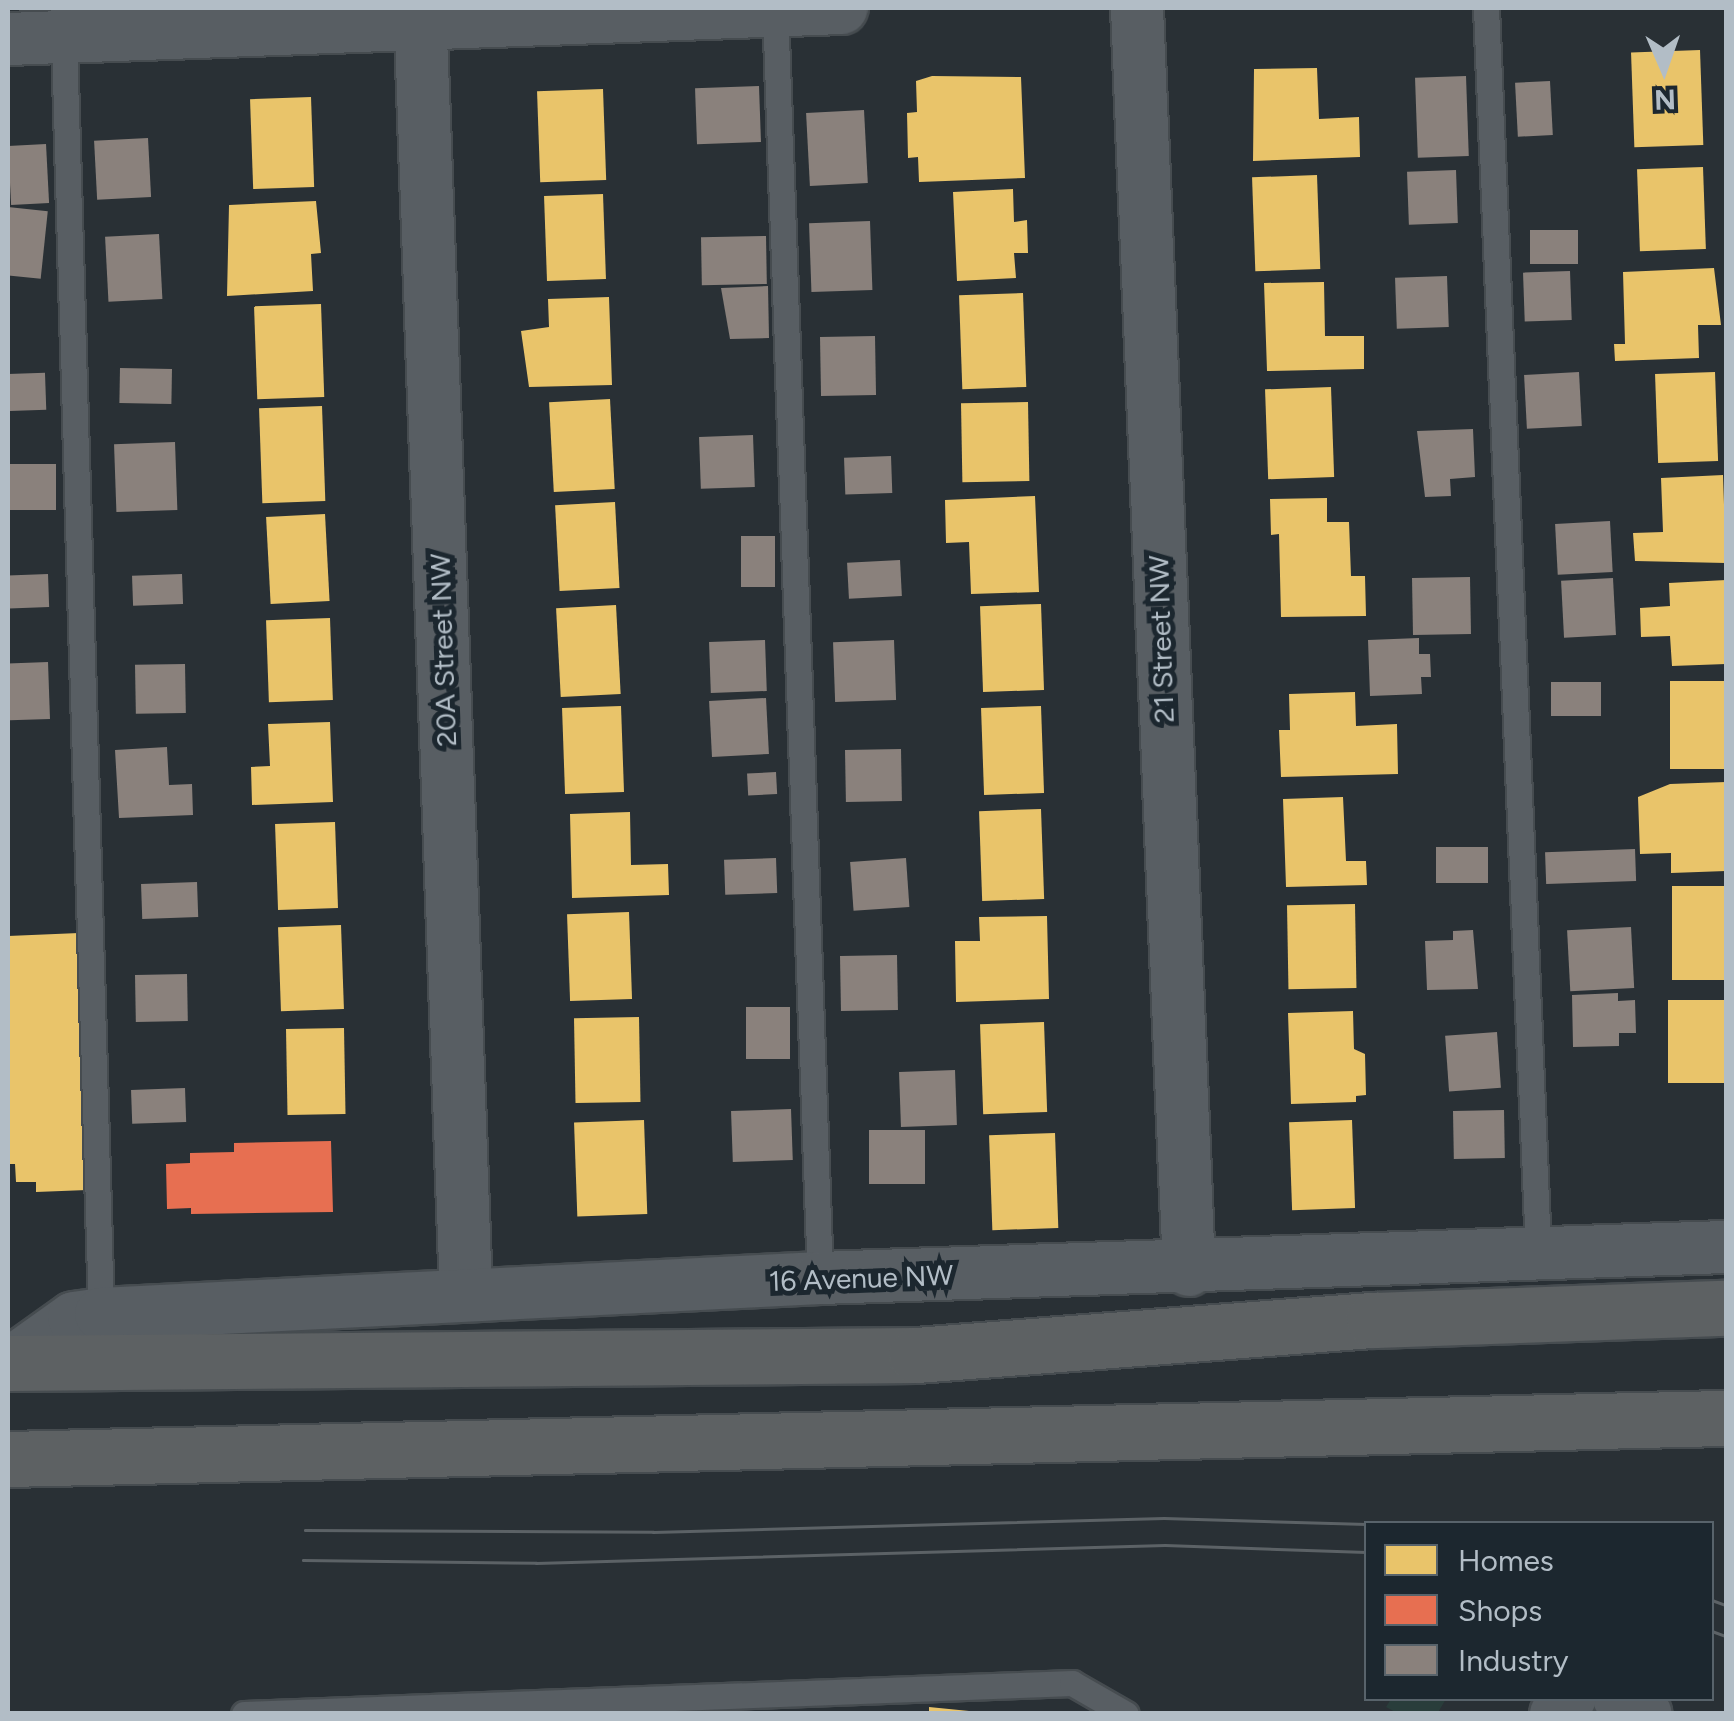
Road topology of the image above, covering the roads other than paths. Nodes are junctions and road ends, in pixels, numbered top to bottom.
1 (840, 8) edge
2 (1136, 8) edge
3 (1486, 8) edge
4 (774, 9) edge
5 (420, 16) edge
6 (64, 22) edge
7 (8, 39) edge
8 (1726, 1247) edge
9 (1538, 1251) junction
10 (1188, 1270) junction
11 (820, 1278) junction
12 (466, 1293) junction
13 (1726, 1308) edge
14 (102, 1314) junction
15 (9, 1364) edge
16 (1726, 1418) edge
17 (8, 1459) edge
18 (244, 1714) edge
19 (1126, 1714) edge

1 - 4 street
2 - 10 street, 21 Street NW
3 - 9 lane
4 - 5 street
4 - 11 lane
5 - 6 street
5 - 12 street, 20A Street NW
6 - 7 street
6 - 14 lane
8 - 9 street, 16 Avenue NW
9 - 10 street, 16 Avenue NW
10 - 11 street, 16 Avenue NW
11 - 12 street, 16 Avenue NW
12 - 14 street, 16 Avenue NW
13 - 15 highway, 16 Avenue NW
14 - 15 street, 16 Avenue NW
16 - 17 highway
18 - 19 lane

